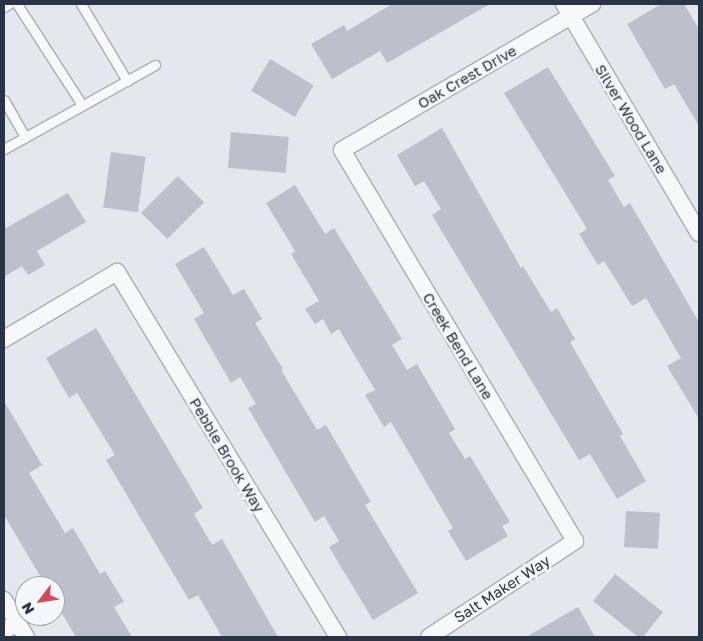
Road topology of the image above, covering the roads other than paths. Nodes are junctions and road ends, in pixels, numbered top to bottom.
1 (9, 4) edge
2 (18, 4) edge
3 (81, 4) edge
4 (592, 4) edge
5 (4, 7) edge
6 (567, 10) edge
7 (155, 65) dead end
8 (127, 81) junction
9 (4, 100) edge
10 (82, 105) junction
11 (25, 137) junction
12 (4, 148) edge
13 (342, 150) joint
14 (699, 234) edge
15 (4, 339) edge
16 (575, 541) joint
17 (4, 600) edge
18 (10, 627) edge
19 (26, 637) edge
20 (338, 637) edge
21 (429, 637) edge

1 - 5 lane
2 - 10 lane
3 - 8 lane
4 - 6 street, Oak Crest Drive
6 - 13 street, Oak Crest Drive
6 - 14 street, Silver Wood Lane
7 - 8 lane
8 - 10 lane
9 - 11 lane
10 - 11 lane
11 - 12 lane
13 - 16 street, Creek Bend Lane
15 - 20 street, Pebble Brook Way
16 - 21 street, Salt Maker Way
17 - 18 street
18 - 19 street

